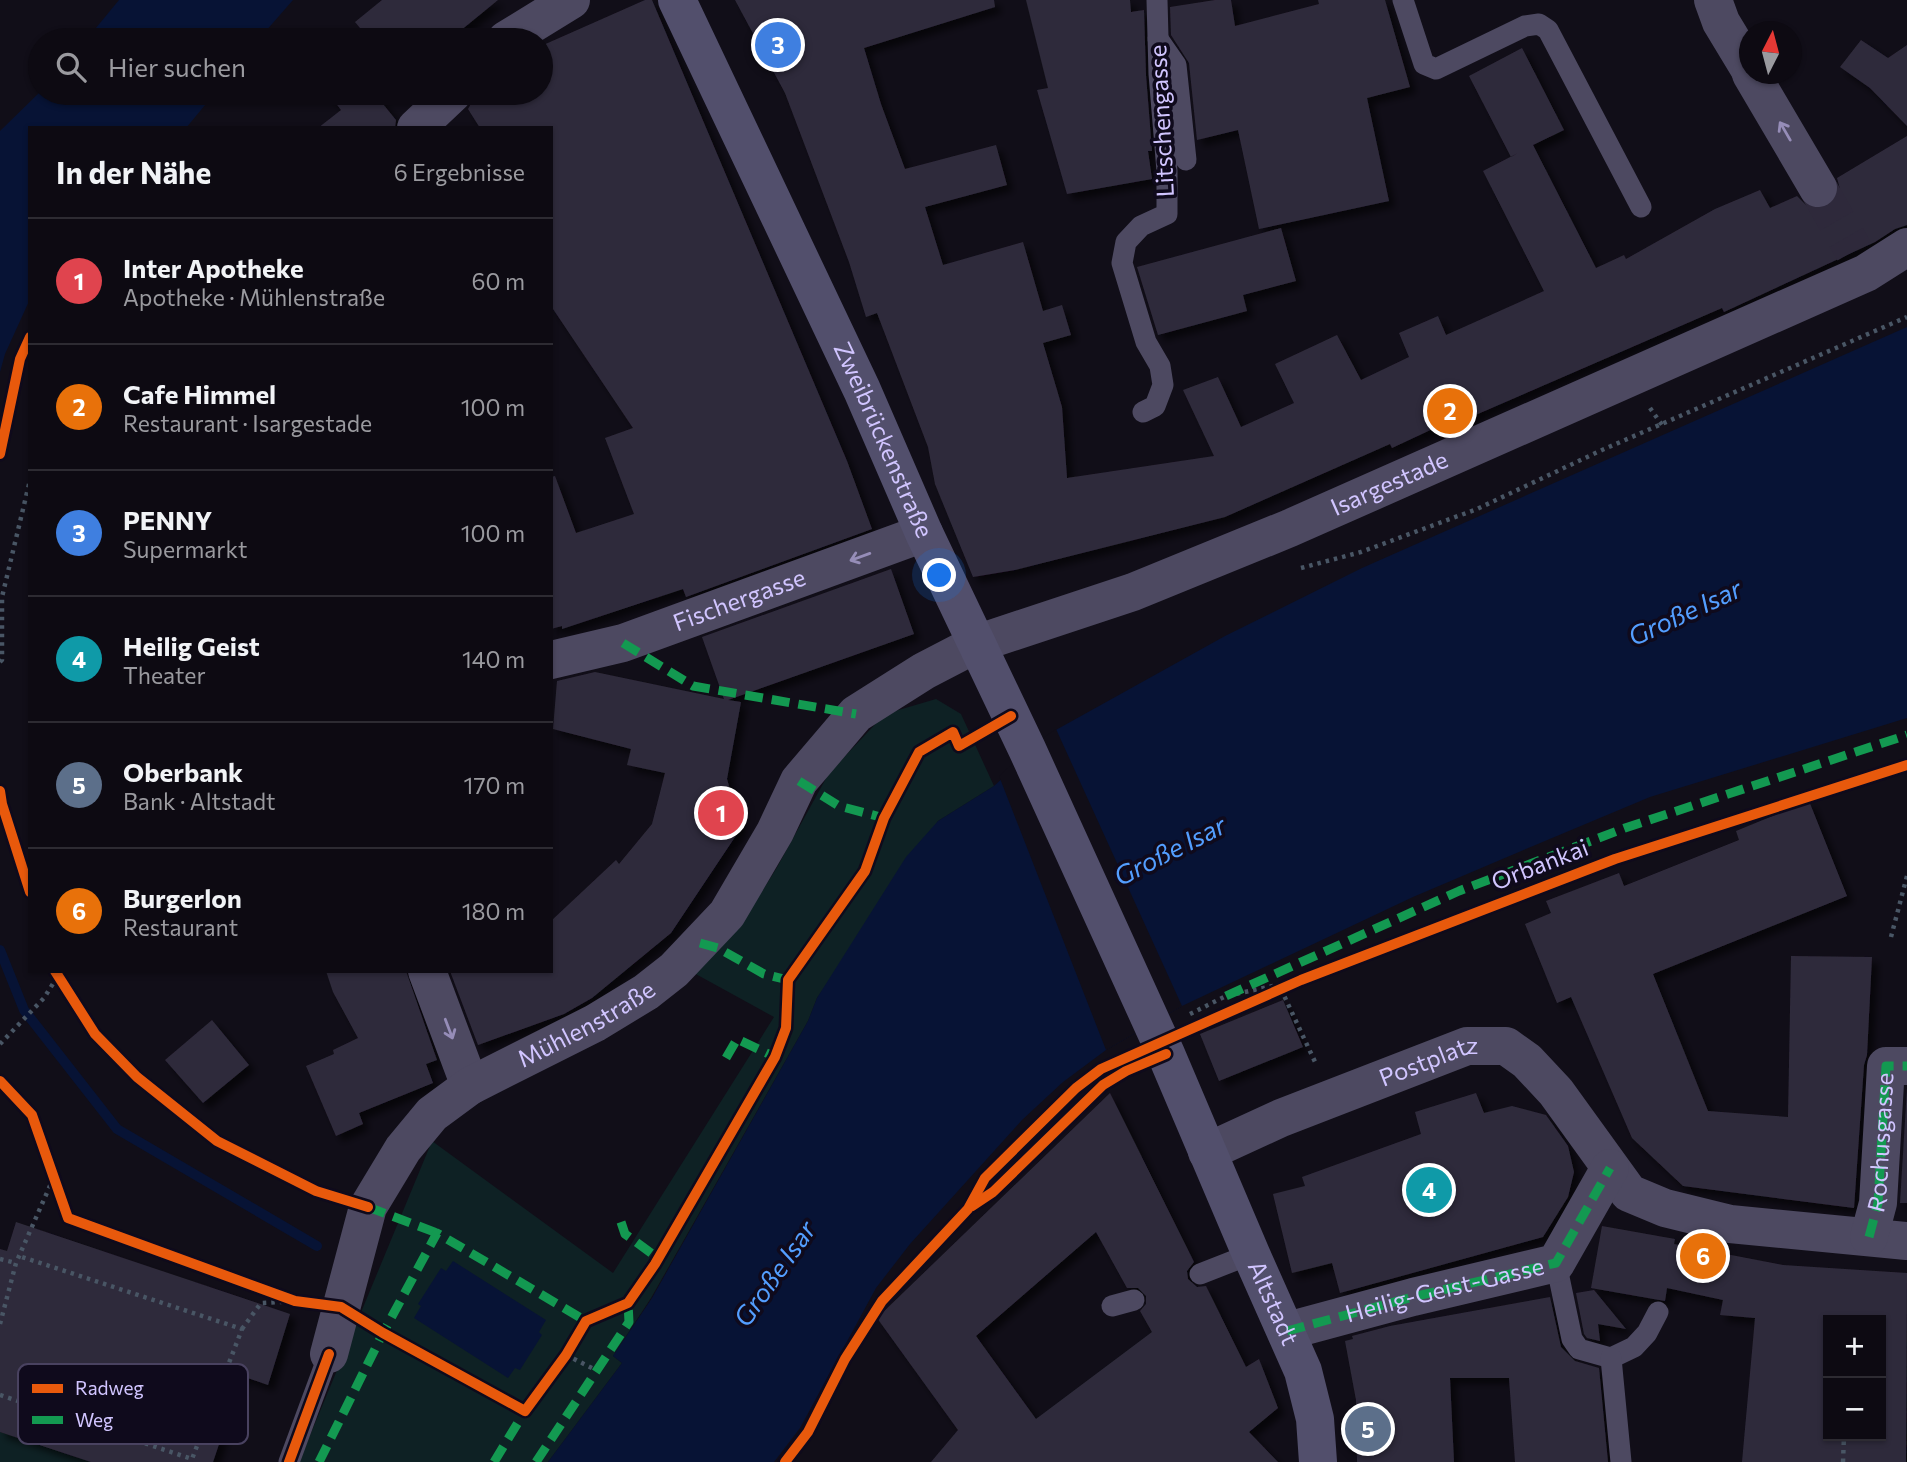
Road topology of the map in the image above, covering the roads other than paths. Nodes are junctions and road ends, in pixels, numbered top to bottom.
1 (571, 0) edge
2 (1157, 0) edge
3 (1403, 0) edge
4 (1713, 0) edge
5 (682, 2) edge
6 (526, 28) edge
7 (1158, 39) junction
8 (1739, 53) edge
9 (1757, 84) edge
10 (440, 105) edge
11 (418, 126) edge
12 (1186, 160) dead end
13 (1818, 188) tunnel mouth
14 (1641, 207) dead end
15 (1907, 247) edge
16 (1143, 412) dead end
17 (924, 533) junction
18 (976, 644) junction
19 (553, 660) edge
20 (428, 973) edge
21 (1907, 1066) edge
22 (470, 1086) junction
23 (1207, 1152) junction
24 (1610, 1168) junction
25 (1869, 1237) junction
26 (1907, 1241) edge
27 (1251, 1254) junction
28 (1556, 1262) junction
29 (1200, 1274) dead end
30 (1134, 1300) dead end
31 (1112, 1306) dead end
32 (1658, 1312) dead end
33 (1287, 1331) junction
34 (329, 1354) joint
35 (1611, 1358) junction
36 (289, 1462) edge
37 (1318, 1462) edge
38 (1621, 1462) edge

1 - 6 street
2 - 7 lane, Litschengasse
3 - 14 lane
4 - 8 street
5 - 17 street, Zweibrückenstraße
7 - 12 lane
7 - 16 lane, Litschengasse
13 -> 9 street
10 - 11 street
15 - 18 street, Isargestade
17 - 18 street, Zweibrückenstraße
17 -> 19 street, Fischergasse
18 - 22 street, Mühlenstraße
18 - 23 street, Zweibrückenstraße
20 -> 22 street
21 - 25 street, Rochusgasse
22 - 34 street, Mühlenstraße
23 - 24 street, Postplatz
23 - 27 street, Altstadt
24 - 25 street
24 - 28 street, Heilig-Geist-Gasse
25 - 26 street
27 - 29 lane
27 - 33 street, Altstadt
28 - 33 street, Heilig-Geist-Gasse
28 - 35 lane
30 - 31 lane
32 - 35 lane
33 - 37 street, Altstadt
34 - 36 lane, Mühlenstraße
35 - 38 lane

